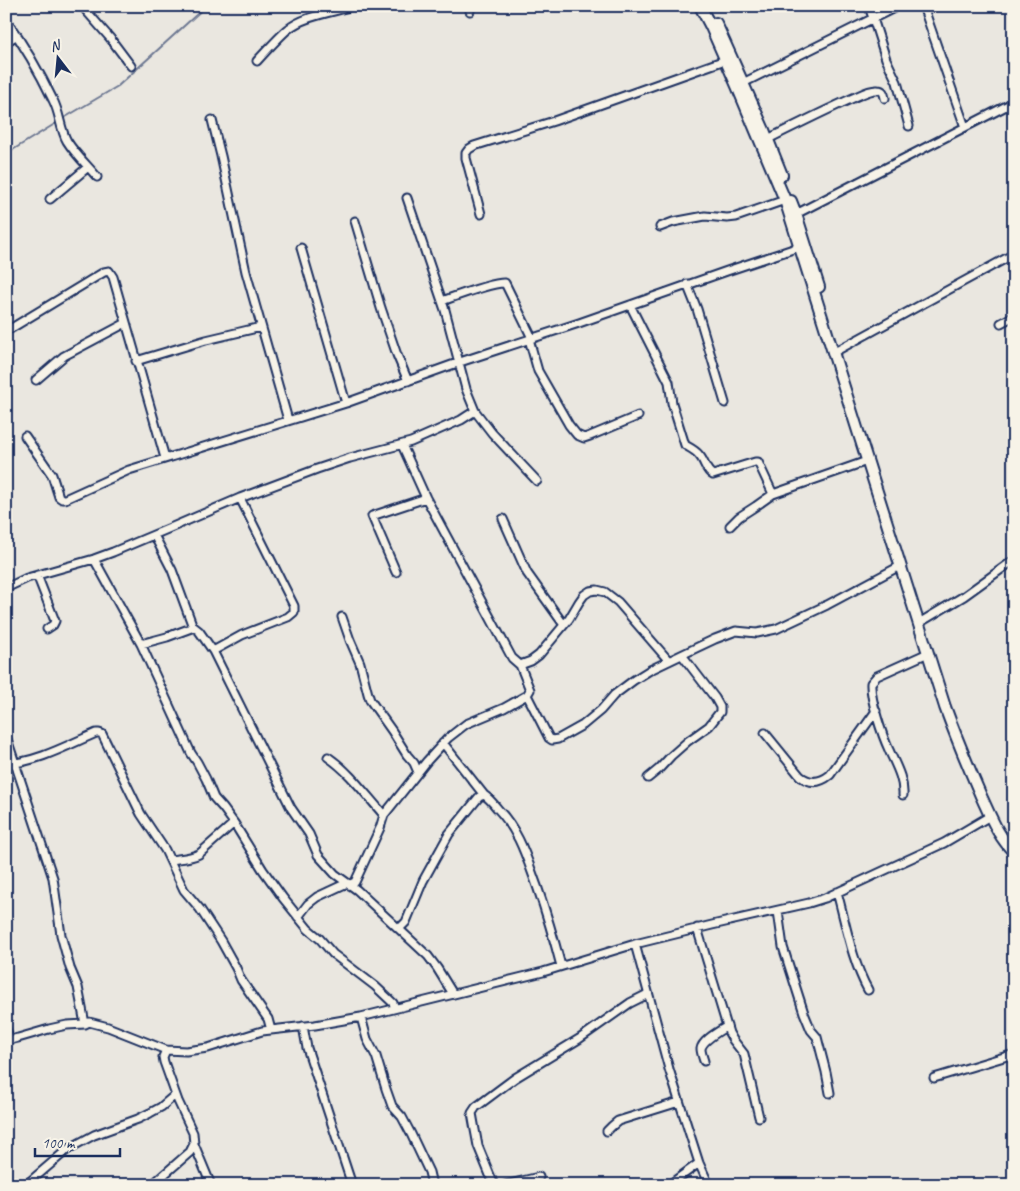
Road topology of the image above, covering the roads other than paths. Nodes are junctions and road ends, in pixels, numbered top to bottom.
1 (83, 6) edge
2 (353, 6) edge
3 (700, 6) edge
4 (708, 6) edge
5 (869, 6) edge
6 (898, 6) edge
7 (923, 6) edge
8 (873, 18) junction
9 (6, 20) edge
10 (17, 36) junction
11 (6, 42) edge
12 (729, 59) junction
13 (257, 61) dead end
14 (131, 66) dead end
15 (743, 83) junction
16 (885, 98) dead end
17 (1014, 102) edge
18 (212, 120) dead end
19 (909, 126) dead end
20 (966, 127) junction
21 (768, 140) junction
22 (88, 167) junction
23 (97, 177) dead end
24 (408, 198) dead end
25 (50, 199) dead end
26 (784, 200) junction
27 (480, 214) dead end
28 (793, 215) junction
29 (355, 221) dead end
30 (660, 227) dead end
31 (799, 247) junction
32 (301, 248) dead end
33 (1014, 254) edge
34 (687, 284) junction
35 (442, 301) junction
36 (630, 304) junction
37 (1014, 316) edge
38 (126, 323) junction
39 (1001, 323) dead end
40 (261, 327) junction
41 (10, 329) dead end
42 (530, 339) junction
43 (837, 356) junction
44 (136, 361) junction
45 (460, 362) junction
46 (36, 380) dead end
47 (408, 381) junction
48 (346, 403) junction
49 (725, 403) dead end
50 (474, 410) junction
51 (638, 416) dead end
52 (288, 420) junction
53 (25, 436) dead end
54 (402, 445) junction
55 (165, 458) junction
56 (867, 461) junction
57 (538, 481) dead end
58 (773, 494) junction
59 (240, 498) junction
60 (426, 498) junction
61 (503, 519) dead end
62 (730, 526) dead end
63 (154, 535) junction
64 (94, 559) junction
65 (1014, 560) edge
66 (900, 566) junction
67 (396, 572) dead end
68 (37, 575) junction
69 (6, 588) edge
70 (342, 618) dead end
71 (924, 620) junction
72 (564, 625) junction
73 (193, 627) junction
74 (47, 629) dead end
75 (141, 644) junction
76 (213, 651) junction
77 (928, 653) junction
78 (682, 655) junction
79 (669, 661) junction
80 (520, 665) junction
81 (527, 695) junction
82 (876, 711) junction
83 (765, 733) dead end
84 (6, 736) edge
85 (443, 743) junction
86 (328, 757) dead end
87 (15, 763) junction
88 (6, 764) edge
89 (421, 769) junction
90 (648, 778) dead end
91 (903, 794) dead end
92 (484, 795) junction
93 (384, 815) junction
94 (990, 816) junction
95 (234, 823) junction
96 (1014, 844) edge
97 (1014, 852) edge
98 (170, 860) junction
99 (348, 884) junction
100 (837, 892) junction
101 (778, 911) junction
102 (298, 917) junction
103 (697, 928) junction
104 (399, 929) junction
105 (635, 944) junction
106 (561, 966) junction
107 (868, 990) dead end
108 (453, 994) junction
109 (648, 994) junction
110 (396, 1008) junction
111 (361, 1017) junction
112 (85, 1024) junction
113 (303, 1026) junction
114 (727, 1026) junction
115 (6, 1029) edge
116 (271, 1030) junction
117 (8, 1040) edge
118 (166, 1050) junction
119 (1014, 1054) edge
120 (704, 1061) dead end
121 (934, 1078) dead end
122 (830, 1094) dead end
123 (176, 1095) junction
124 (679, 1102) junction
125 (759, 1117) dead end
126 (607, 1131) dead end
127 (194, 1144) junction
128 (699, 1163) junction
129 (539, 1177) dead end
130 (26, 1185) edge
131 (152, 1185) edge
132 (211, 1185) edge
133 (352, 1185) edge
134 (432, 1185) edge
135 (494, 1185) edge
136 (505, 1185) edge
137 (669, 1185) edge
138 (710, 1185) edge

1 - 14 street
2 - 13 street
3 - 12 main road
4 - 12 main road
5 - 8 street
6 - 8 street
7 - 20 street
8 - 15 street
8 - 19 street
9 - 10 street
10 - 11 street
10 - 22 street
12 - 15 main road
12 - 26 main road
12 - 27 street
15 - 21 main road
16 - 21 street
17 - 20 street
18 - 40 street
20 - 28 street
21 - 28 main road
22 - 23 street
22 - 25 street
24 - 35 street
26 - 28 main road
26 - 30 street
28 - 31 main road
28 - 43 main road
29 - 47 street
31 - 34 street
31 - 43 main road
32 - 48 street
33 - 43 street
34 - 36 street
34 - 49 street
35 - 42 street
35 - 45 street
36 - 42 street
36 - 58 street
37 - 39 street
38 - 41 street
38 - 44 street
38 - 46 street
40 - 44 street
40 - 52 street
42 - 45 street
42 - 51 street
43 - 56 main road
43 - 71 main road
44 - 55 street
45 - 47 street
45 - 50 street
47 - 48 street
48 - 52 street
50 - 54 street
50 - 57 street
52 - 55 street
53 - 55 street
54 - 59 street
54 - 60 street
56 - 58 street
56 - 66 main road
58 - 62 street
59 - 63 street
59 - 76 street
60 - 67 street
60 - 80 street
61 - 72 street
63 - 64 street
63 - 73 street
64 - 68 street
64 - 75 street
65 - 71 street
66 - 77 main road
66 - 78 street
68 - 69 street
68 - 74 street
70 - 89 street
71 - 96 main road
72 - 79 street
72 - 80 street
73 - 75 street
73 - 76 street
75 - 95 street
76 - 99 street
77 - 82 street
77 - 94 main road
78 - 79 street
78 - 90 street
79 - 81 street
80 - 81 street
81 - 85 street
82 - 83 street
82 - 91 street
84 - 87 street
85 - 89 street
85 - 92 street
86 - 93 street
87 - 88 street
87 - 98 street
87 - 112 street
89 - 93 street
92 - 104 street
92 - 106 street
93 - 99 street
94 - 97 main road
94 - 100 street
95 - 98 street
95 - 102 street
98 - 116 street
99 - 102 street
99 - 104 street
100 - 101 street
100 - 107 street
101 - 103 street
101 - 122 street
102 - 110 street
103 - 105 street
103 - 114 street
104 - 108 street
105 - 106 street
105 - 109 street
106 - 108 street
108 - 110 street
109 - 124 street
109 - 135 street
110 - 111 street
111 - 113 street
111 - 134 street
112 - 117 street
112 - 118 street
113 - 116 street
113 - 133 street
114 - 120 street
114 - 125 street
115 - 117 street
116 - 118 street
118 - 123 street
119 - 121 street
123 - 127 street
123 - 130 street
124 - 126 street
124 - 128 street
127 - 131 street
127 - 132 street
128 - 137 street
128 - 138 street
129 - 136 street

